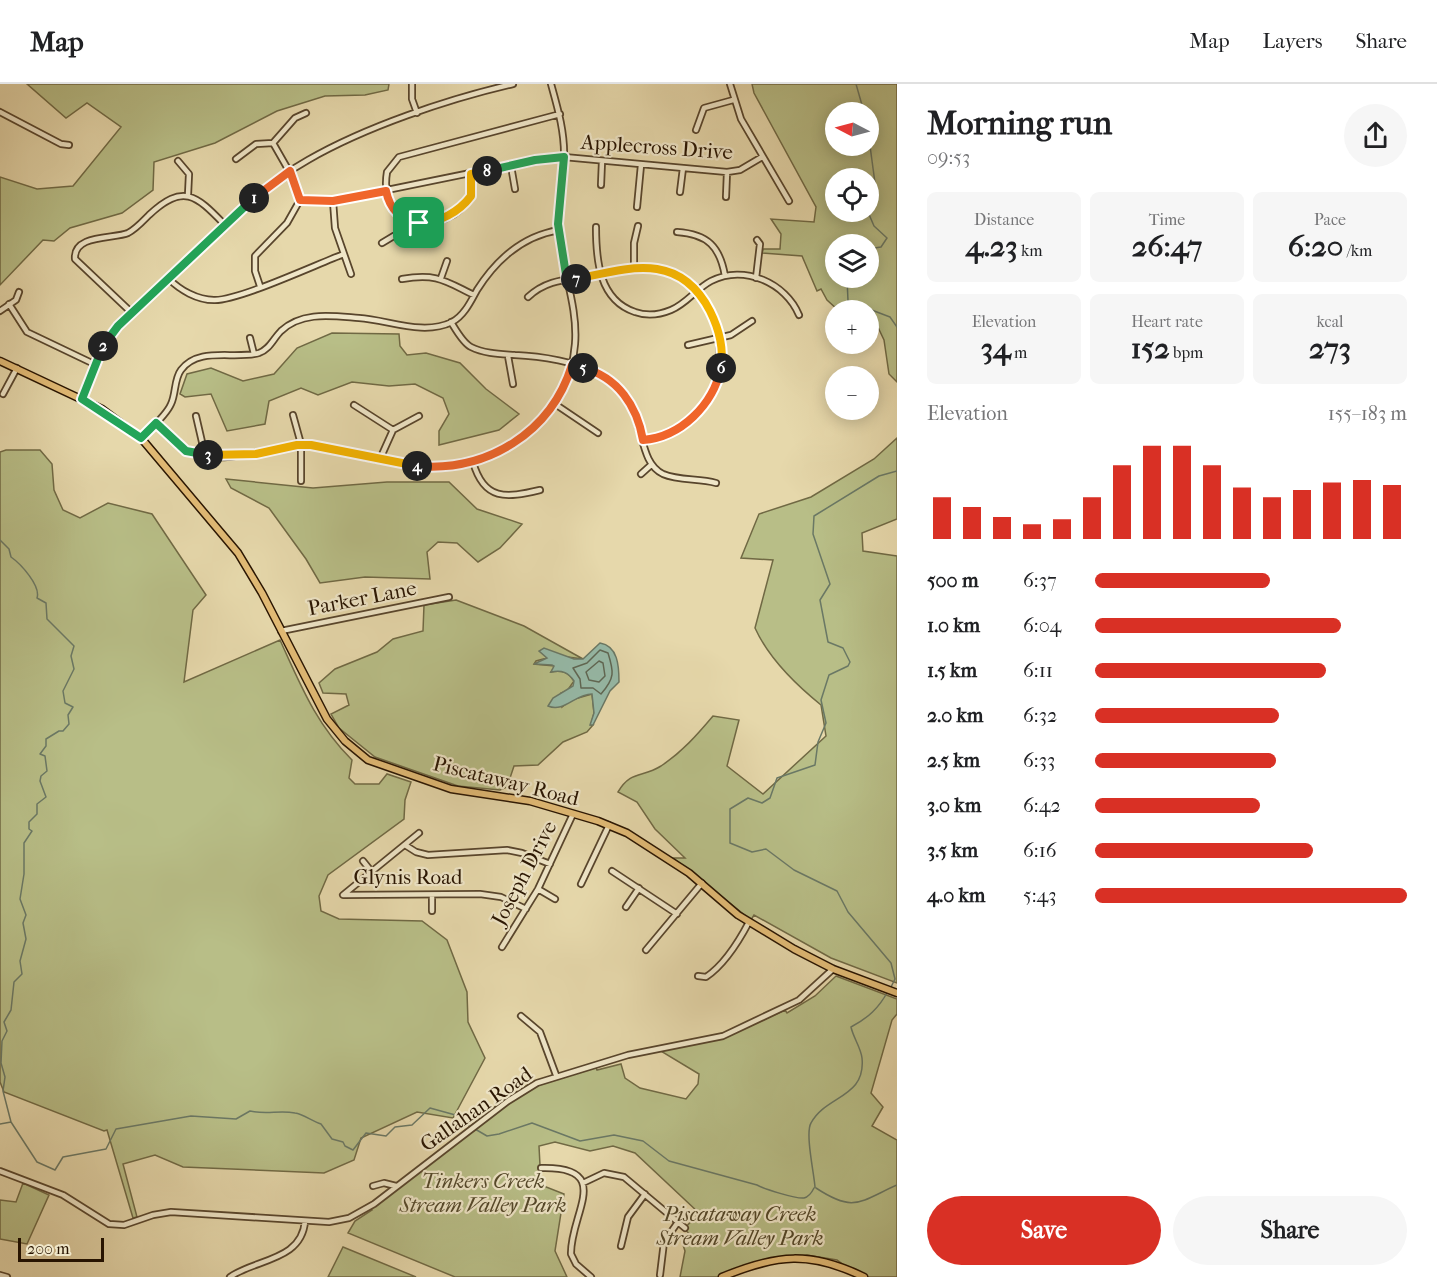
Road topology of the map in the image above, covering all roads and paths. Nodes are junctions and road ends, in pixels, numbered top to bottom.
1 (412, 84) edge
2 (513, 84) edge
3 (551, 84) edge
4 (730, 84) edge
5 (485, 87) edge
6 (733, 100) junction
7 (0, 112) edge
8 (306, 113) dead end
9 (417, 113) junction
10 (560, 114) junction
11 (696, 130) dead end
12 (273, 143) junction
13 (69, 145) dead end
14 (564, 157) junction
15 (762, 157) junction
16 (236, 159) dead end
17 (178, 161) dead end
18 (602, 161) junction
19 (641, 165) junction
20 (511, 166) junction
21 (683, 168) junction
22 (290, 171) junction
23 (727, 172) junction
24 (471, 174) junction
25 (601, 185) dead end
26 (515, 189) dead end
27 (386, 191) junction
28 (680, 192) dead end
29 (188, 195) junction
30 (726, 197) dead end
31 (300, 200) junction
32 (333, 201) junction
33 (789, 201) dead end
34 (637, 207) dead end
35 (404, 219) junction
36 (224, 225) junction
37 (638, 226) dead end
38 (596, 227) dead end
39 (559, 230) junction
40 (677, 232) dead end
41 (758, 240) dead end
42 (382, 243) dead end
43 (344, 254) junction
44 (447, 261) dead end
45 (634, 268) junction
46 (351, 274) dead end
47 (601, 274) junction
48 (725, 276) junction
49 (441, 278) junction
50 (756, 278) junction
51 (169, 279) junction
52 (402, 279) dead end
53 (567, 281) junction
54 (260, 286) junction
55 (697, 291) junction
56 (19, 292) dead end
57 (474, 295) junction
58 (528, 297) dead end
59 (9, 304) junction
60 (0, 311) edge
61 (132, 314) junction
62 (799, 315) dead end
63 (752, 321) dead end
64 (452, 322) junction
65 (250, 338) dead end
66 (720, 338) junction
67 (688, 345) dead end
68 (254, 354) junction
69 (508, 356) junction
70 (0, 361) edge
71 (94, 364) junction
72 (572, 365) junction
73 (17, 368) junction
74 (513, 384) dead end
75 (3, 394) dead end
76 (82, 399) junction
77 (555, 404) junction
78 (354, 405) dead end
79 (293, 415) dead end
80 (196, 416) dead end
81 (419, 416) dead end
82 (156, 423) junction
83 (393, 430) junction
84 (598, 434) dead end
85 (141, 438) junction
86 (643, 440) junction
87 (301, 444) junction
88 (202, 455) junction
89 (380, 459) junction
90 (473, 462) junction
91 (651, 465) junction
92 (641, 474) dead end
93 (301, 481) dead end
94 (716, 483) dead end
95 (540, 490) dead end
96 (449, 597) dead end
97 (281, 631) junction
98 (573, 814) junction
99 (609, 825) junction
100 (418, 833) dead end
101 (405, 845) junction
102 (363, 861) dead end
103 (550, 864) junction
104 (612, 871) dead end
105 (371, 872) junction
106 (702, 883) junction
107 (581, 884) dead end
108 (639, 888) junction
109 (538, 889) junction
110 (432, 895) junction
111 (555, 899) dead end
112 (626, 907) dead end
113 (526, 909) junction
114 (432, 911) dead end
115 (677, 914) junction
116 (749, 922) junction
117 (502, 947) dead end
118 (646, 950) dead end
119 (833, 969) junction
120 (698, 976) dead end
121 (897, 993) edge
122 (521, 1016) dead end
123 (556, 1075) junction
124 (541, 1168) dead end
125 (0, 1171) edge
126 (583, 1183) junction
127 (373, 1186) dead end
128 (396, 1186) junction
129 (645, 1194) junction
130 (305, 1221) junction
131 (678, 1222) junction
132 (685, 1228) dead end
133 (621, 1246) dead end
134 (0, 1275) edge
135 (660, 1275) dead end
136 (7, 1277) edge
137 (230, 1277) edge
138 (591, 1277) edge
139 (722, 1277) edge
140 (863, 1277) edge

1 - 9 street
2 - 5 street
3 - 10 street
4 - 6 street
5 - 9 street
6 - 11 street
6 - 15 street
7 - 13 street
8 - 12 street
9 - 22 street
10 - 14 street
10 - 27 street
12 - 16 street
12 - 22 street
14 - 18 street, Applecross Drive
14 - 20 street, Applecross Drive
14 - 39 street
15 - 23 street, Applecross Drive
15 - 33 street
17 - 29 street
18 - 19 street, Applecross Drive
18 - 25 street
19 - 21 street, Applecross Drive
19 - 34 street
20 - 24 street, Applecross Drive
20 - 26 street
21 - 23 street, Applecross Drive
21 - 28 street
22 - 31 street
22 - 36 street
23 - 30 street
24 - 27 street, Applecross Drive
24 - 35 street
27 - 32 street, Applecross Drive
27 - 35 street
29 - 36 street
29 - 61 street
31 - 32 street, Applecross Drive
31 - 54 street
32 - 43 street
35 - 42 street
36 - 51 street
37 - 45 street
38 - 47 street
39 - 53 street
39 - 57 street
40 - 48 street
41 - 50 street
43 - 46 street
43 - 54 street
44 - 49 street
45 - 47 street
45 - 55 street
47 - 53 street
47 - 55 street
48 - 50 street
48 - 55 street
49 - 52 street
49 - 57 street
50 - 62 street
51 - 54 street
51 - 61 street
53 - 58 street
53 - 72 street
55 - 66 street
56 - 59 street
57 - 64 street
59 - 60 street
59 - 71 street
61 - 71 street
63 - 66 street
64 - 68 street
64 - 69 street
65 - 68 street
66 - 67 street
66 - 86 street
68 - 82 street
69 - 72 street
69 - 74 street
70 - 73 main road, Piscataway Road
71 - 76 street
72 - 77 street
72 - 86 street
73 - 75 street
73 - 76 main road, Piscataway Road
76 - 85 main road, Piscataway Road
77 - 84 street
77 - 90 street
78 - 83 street
79 - 87 street
80 - 88 street
81 - 83 street
82 - 85 street
82 - 88 street
83 - 89 street
85 - 97 main road, Piscataway Road
86 - 91 street
87 - 88 street
87 - 89 street
87 - 93 street
89 - 90 street
90 - 95 street
91 - 92 street
91 - 94 street
96 - 97 street, Parker Lane
97 - 98 main road, Piscataway Road
98 - 99 main road, Piscataway Road
98 - 103 street, Joseph Drive
99 - 106 main road, Piscataway Road
99 - 107 street
100 - 101 street, Glynis Road
101 - 103 street
101 - 105 street, Glynis Road
102 - 105 street
103 - 109 street, Joseph Drive
104 - 108 street
105 - 110 street, Glynis Road
106 - 115 street
106 - 116 main road, Piscataway Road
108 - 112 street
108 - 115 street
109 - 111 street
109 - 113 street, Joseph Drive
110 - 113 street, Glynis Road
110 - 114 street
113 - 117 street, Joseph Drive
115 - 118 street
116 - 119 main road, Piscataway Road
116 - 120 street
119 - 121 main road, Piscataway Road
119 - 123 street, Gallahan Road
122 - 123 street
123 - 128 street, Gallahan Road
124 - 126 street
125 - 130 street, Gallahan Road
126 - 129 street
126 - 138 street
127 - 128 street
128 - 130 street, Gallahan Road
129 - 131 street
129 - 133 street
130 - 137 street
131 - 132 street
131 - 135 street
134 - 136 street
139 - 140 main road

